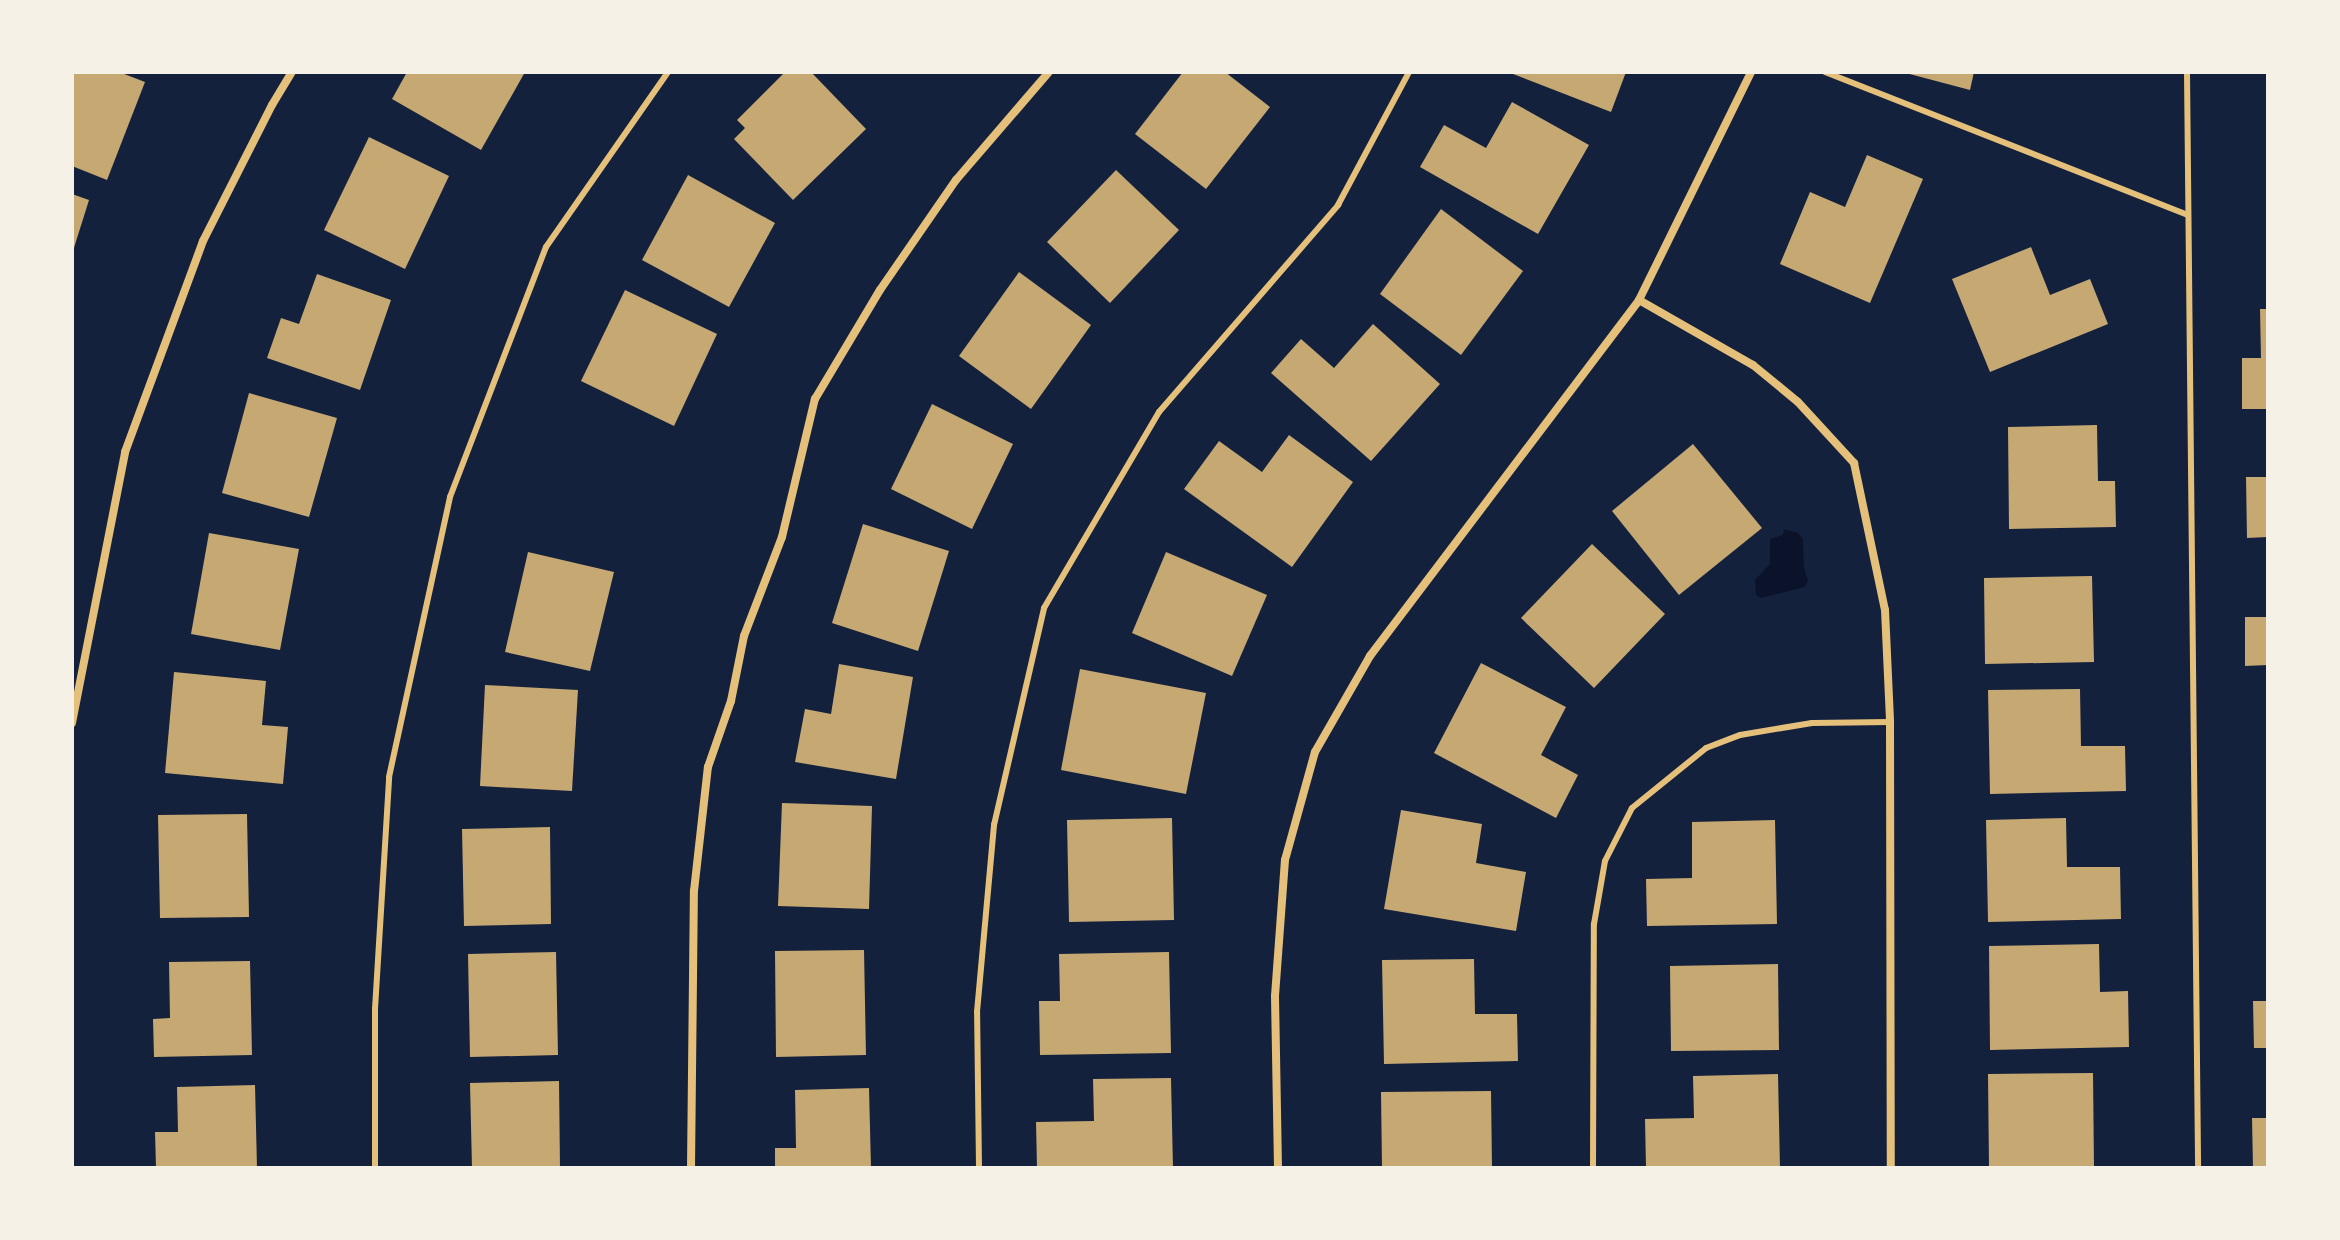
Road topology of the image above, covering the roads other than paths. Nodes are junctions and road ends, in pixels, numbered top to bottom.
1 (292, 72) edge
2 (668, 72) edge
3 (1049, 72) edge
4 (1409, 72) edge
5 (1751, 72) edge
6 (1825, 72) edge
7 (2187, 72) edge
8 (2188, 215) junction
9 (1639, 300) junction
10 (1890, 722) junction
11 (72, 723) edge
12 (375, 1168) edge
13 (691, 1168) edge
14 (979, 1168) edge
15 (1278, 1168) edge
16 (1593, 1168) edge
17 (1891, 1168) edge
18 (2198, 1168) edge

1 - 11 street
2 - 12 lane
3 - 13 street
4 - 14 lane
5 - 9 street
6 - 8 lane
7 - 8 lane
8 - 18 lane
9 - 10 street
9 - 15 street
10 - 16 lane
10 - 17 street

